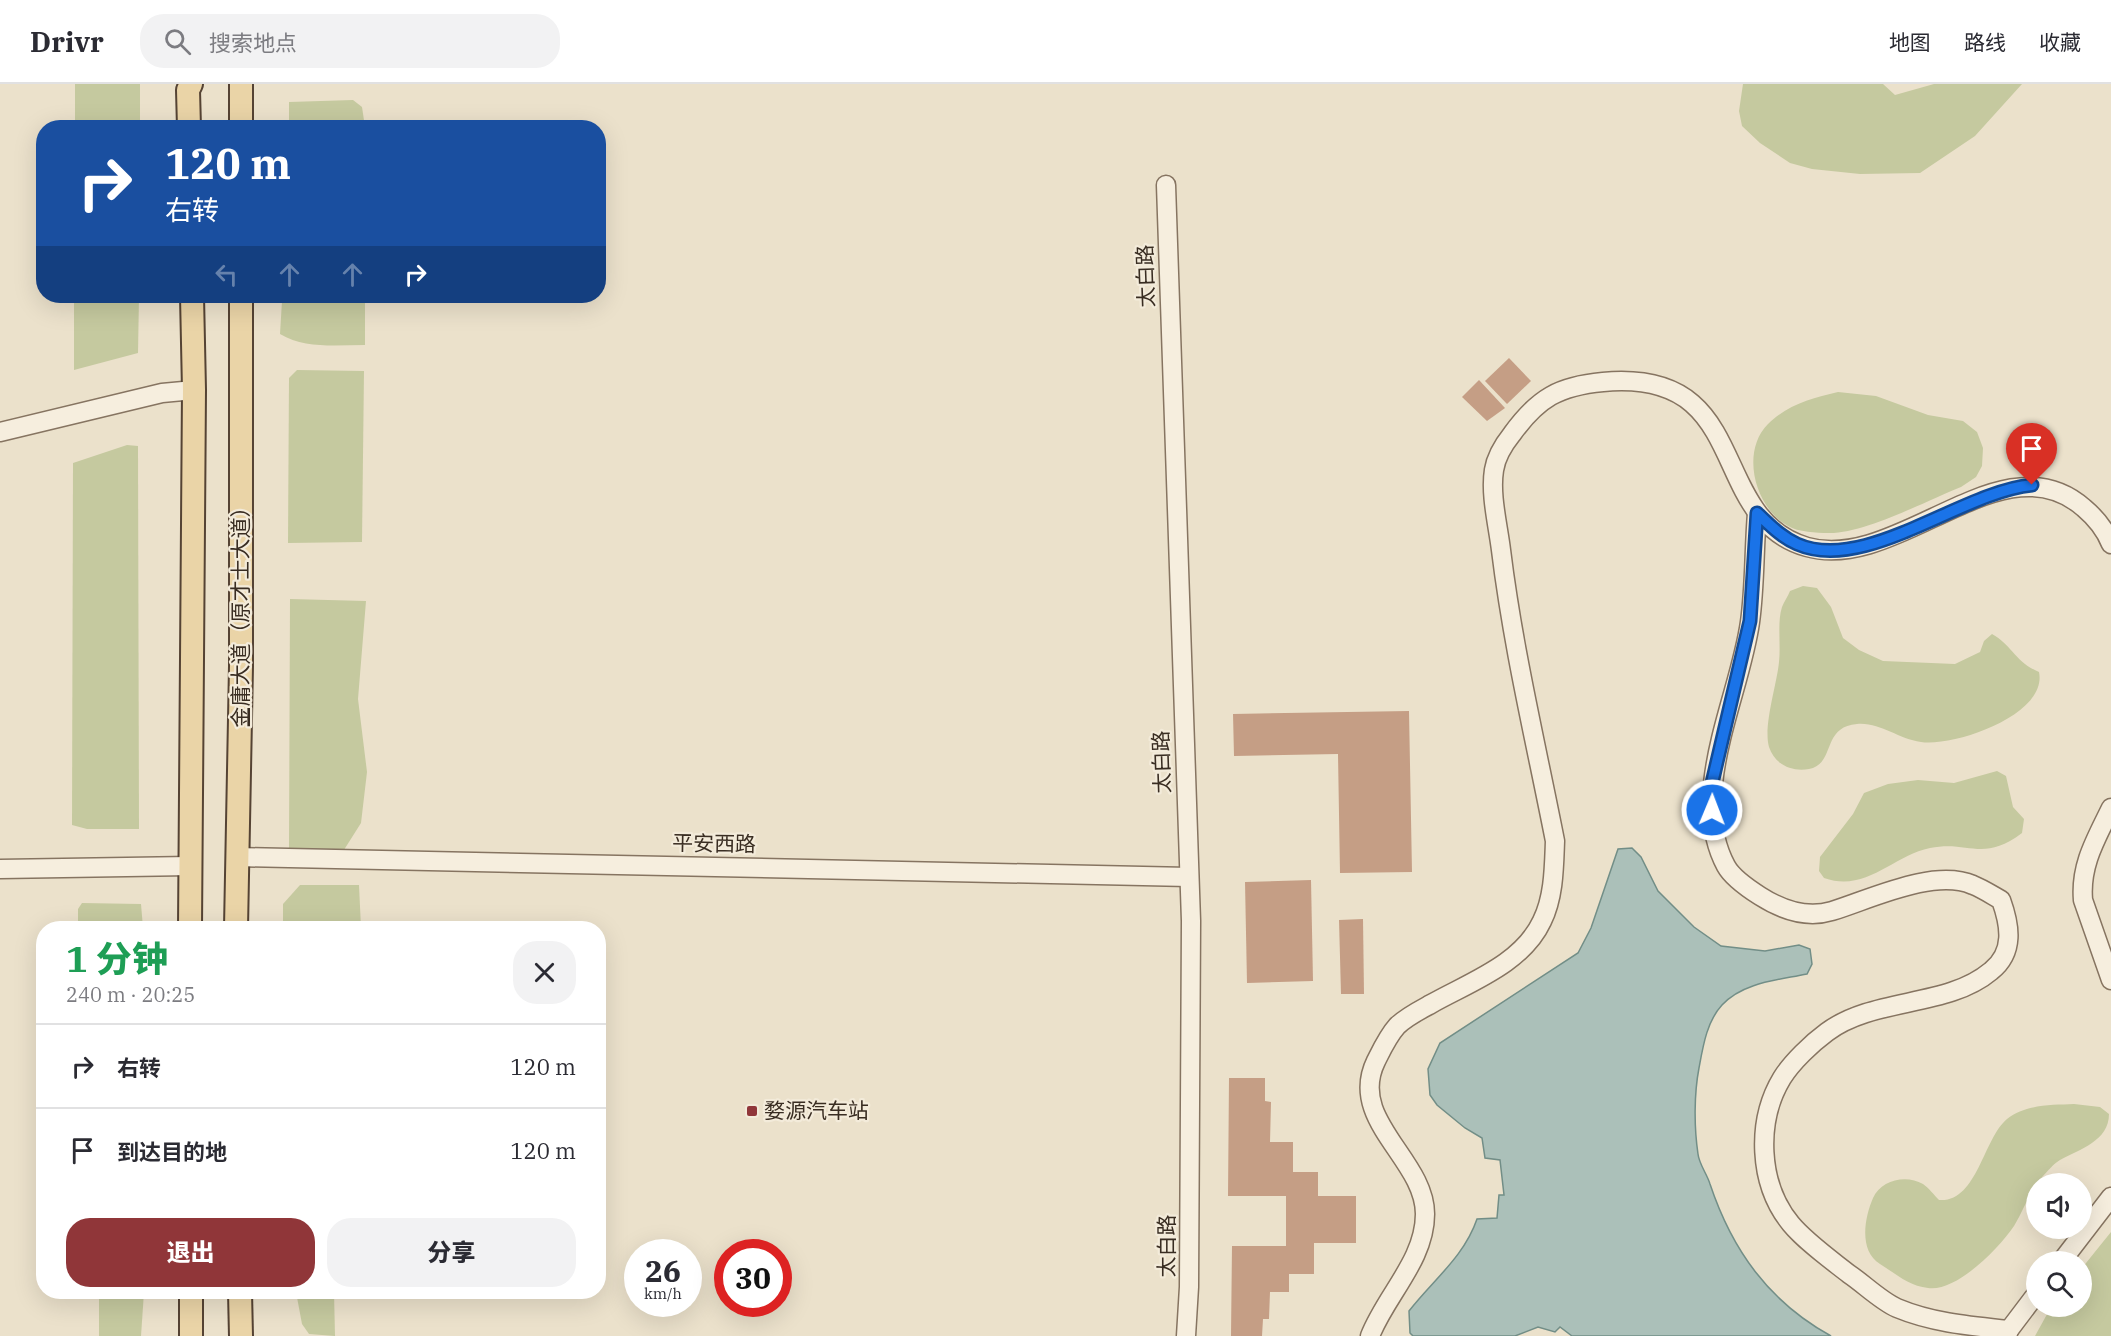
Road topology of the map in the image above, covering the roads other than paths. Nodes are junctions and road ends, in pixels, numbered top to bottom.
1 (191, 84) edge
2 (241, 84) edge
3 (189, 120) edge
4 (241, 120) edge
5 (1166, 185) dead end
6 (192, 303) edge
7 (241, 303) edge
8 (194, 390) junction
9 (0, 432) edge
10 (1757, 513) junction
11 (2111, 544) edge
12 (2111, 808) edge
13 (238, 857) junction
14 (190, 866) junction
15 (0, 869) edge
16 (1189, 877) junction
17 (190, 921) edge
18 (236, 921) edge
19 (2111, 980) edge
20 (2111, 1197) edge
21 (2069, 1251) edge
22 (191, 1299) edge
23 (240, 1299) edge
24 (2026, 1308) edge
25 (2008, 1333) edge
26 (192, 1336) edge
27 (241, 1336) edge
28 (1186, 1336) edge
29 (1370, 1336) edge

1 - 3 main road
2 - 4 main road
5 - 16 street, 太白路
6 - 8 main road
7 - 13 main road, 金庸大道（原才士大道）
8 - 9 street
8 - 14 main road
10 - 11 street
10 - 25 street
10 - 29 street
12 - 19 street
13 - 16 street, 平安西路
13 - 18 main road, 金庸大道（原才士大道）
14 - 15 street
14 - 17 main road
16 - 28 street, 太白路
20 - 21 street
22 - 26 main road
23 - 27 main road
24 - 25 street

